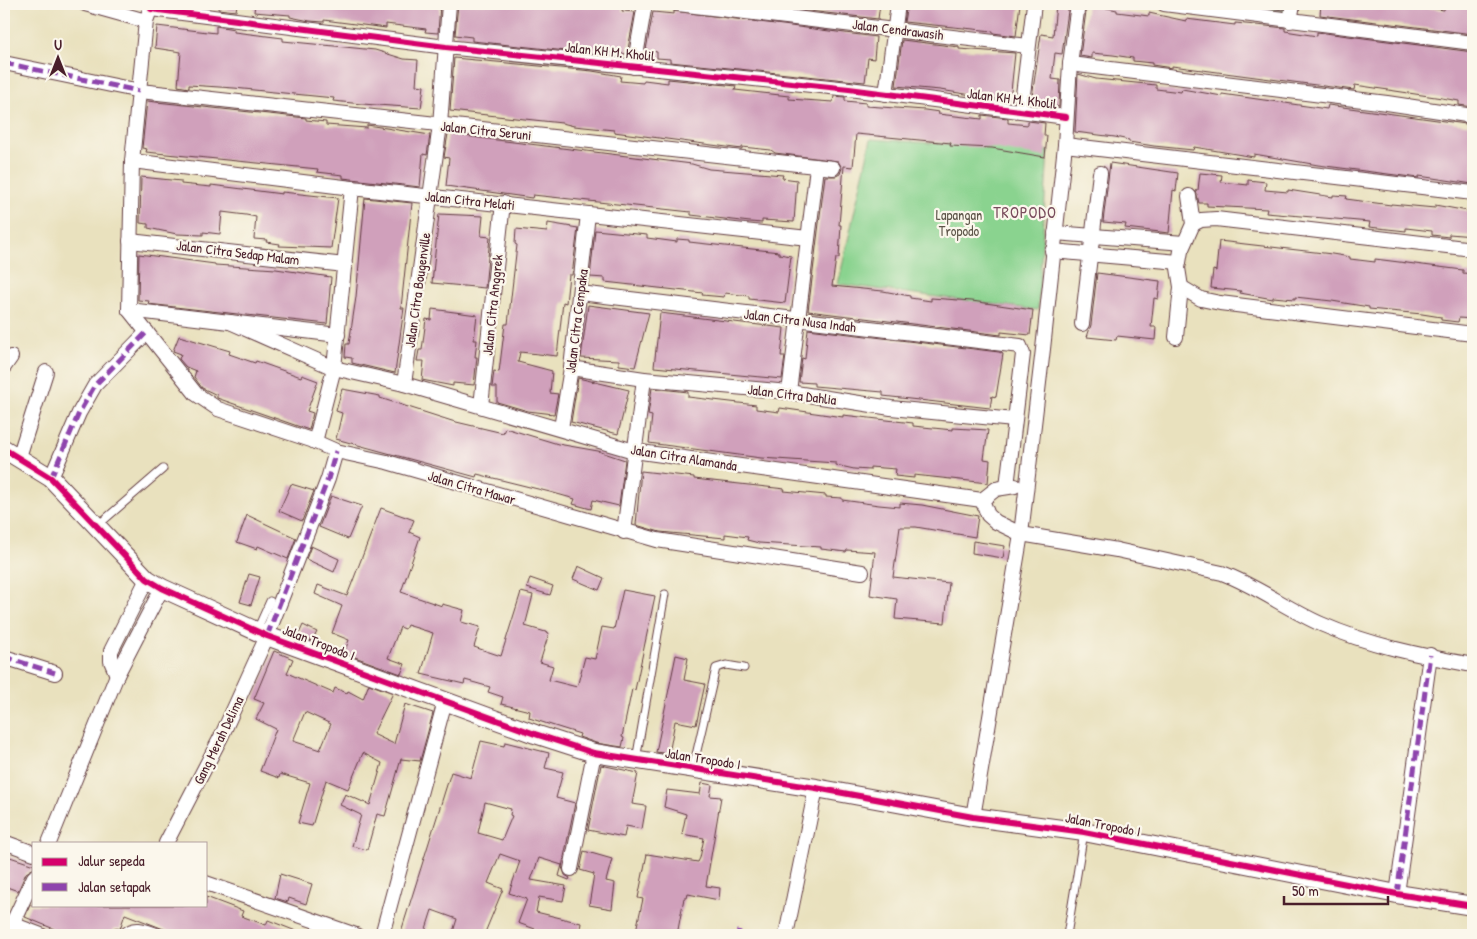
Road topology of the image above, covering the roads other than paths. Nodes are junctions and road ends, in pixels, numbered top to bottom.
1 (85, 4) edge
2 (449, 4) edge
3 (645, 4) edge
4 (678, 4) edge
5 (898, 4) edge
6 (1034, 4) edge
7 (1078, 4) edge
8 (1164, 4) edge
9 (1293, 4) edge
10 (150, 11) edge
11 (1290, 21) junction
12 (895, 28) junction
13 (1473, 43) edge
14 (1028, 46) junction
15 (446, 47) junction
16 (4, 63) edge
17 (1070, 64) junction
18 (634, 66) junction
19 (139, 91) junction
20 (886, 94) junction
21 (1021, 111) junction
22 (1473, 116) edge
23 (1066, 117) junction
24 (440, 125) junction
25 (1065, 145) junction
26 (132, 161) junction
27 (817, 167) junction
28 (833, 168) dead end
29 (1100, 174) dead end
30 (352, 188) junction
31 (1473, 193) edge
32 (431, 196) junction
33 (1190, 196) dead end
34 (503, 203) junction
35 (588, 214) junction
36 (1193, 224) junction
37 (1055, 233) junction
38 (1093, 236) junction
39 (808, 238) junction
40 (130, 241) junction
41 (1184, 243) junction
42 (1473, 249) edge
43 (1052, 251) junction
44 (1091, 254) junction
45 (1179, 262) junction
46 (345, 265) junction
47 (1181, 287) junction
48 (580, 293) junction
49 (129, 310) junction
50 (797, 320) junction
51 (230, 322) junction
52 (1082, 324) dead end
53 (147, 332) junction
54 (1473, 334) edge
55 (338, 336) junction
56 (1176, 337) dead end
57 (334, 368) junction
58 (571, 368) junction
59 (46, 372) dead end
60 (644, 379) junction
61 (404, 384) junction
62 (789, 392) junction
63 (481, 406) junction
64 (1014, 420) junction
65 (561, 428) junction
66 (315, 442) junction
67 (336, 451) junction
68 (634, 451) junction
69 (11, 453) edge
70 (163, 469) dead end
71 (51, 478) junction
72 (1007, 486) junction
73 (1025, 488) junction
74 (982, 500) junction
75 (97, 526) junction
76 (624, 532) junction
77 (1021, 534) junction
78 (862, 572) dead end
79 (155, 584) junction
80 (665, 594) dead end
81 (270, 601) dead end
82 (262, 633) junction
83 (1430, 656) junction
84 (4, 657) edge
85 (1473, 665) edge
86 (744, 668) dead end
87 (55, 673) dead end
88 (445, 701) junction
89 (594, 753) junction
90 (636, 760) junction
91 (693, 768) junction
92 (816, 788) junction
93 (973, 817) junction
94 (1084, 832) junction
95 (4, 842) edge
96 (49, 842) edge
97 (167, 842) edge
98 (32, 852) edge
99 (571, 869) dead end
100 (32, 881) edge
101 (208, 884) edge
102 (1397, 894) junction
103 (1473, 906) edge
104 (8, 927) edge
105 (41, 935) edge
106 (126, 935) edge
107 (156, 935) edge
108 (356, 935) edge
109 (382, 935) edge
110 (786, 935) edge
111 (1067, 935) edge

1 - 10 street, Jalan KH M. Kholil
2 - 15 street, Jalan Citra Bougenville
3 - 18 street
4 - 12 street, Jalan Cendrawasih
5 - 12 street
6 - 14 street
7 - 17 street
8 - 11 street
9 - 11 street
10 - 15 street, Jalan KH M. Kholil
10 - 19 street
11 - 13 street
12 - 14 street, Jalan Cendrawasih
12 - 20 street
14 - 21 street
15 - 18 street, Jalan KH M. Kholil
15 - 24 street, Jalan Citra Bougenville
16 - 19 street, Jalan Citra Seruni
17 - 22 street
17 - 23 street
18 - 20 street, Jalan KH M. Kholil
19 - 24 street, Jalan Citra Seruni
19 - 26 street
20 - 21 street, Jalan KH M. Kholil
21 - 23 street, Jalan KH M. Kholil
23 - 25 street
24 - 27 street, Jalan Citra Seruni
24 - 32 street, Jalan Citra Bougenville
25 - 31 street
25 - 37 street
26 - 30 street, Jalan Citra Melati
26 - 40 street
27 - 28 street, Jalan Citra Seruni
27 - 39 street
29 - 38 street
30 - 32 street, Jalan Citra Melati
30 - 46 street
32 - 34 street, Jalan Citra Melati
32 - 61 street, Jalan Citra Bougenville
33 - 36 street
34 - 35 street, Jalan Citra Melati
34 - 63 street, Jalan Citra Anggrek
35 - 39 street, Jalan Citra Melati
35 - 48 street, Jalan Citra Cempaka
36 - 41 street
36 - 42 street
37 - 38 street
37 - 43 street
38 - 41 street
38 - 44 street
39 - 50 street
40 - 46 street, Jalan Citra Sedap Malam
40 - 49 street
41 - 45 street
43 - 44 street
43 - 73 street
44 - 45 street
44 - 52 street
45 - 47 street
46 - 55 street
47 - 54 street
47 - 56 street
48 - 50 street, Jalan Citra Nusa Indah
48 - 58 street, Jalan Citra Cempaka
49 - 51 street
49 - 53 street, Jalan Citra Mawar
50 - 62 street
50 - 64 street, Jalan Citra Nusa Indah
51 - 55 street
51 - 57 street, Jalan Citra Alamanda
53 - 66 street, Jalan Citra Mawar
53 - 71 street
55 - 57 street
57 - 61 street, Jalan Citra Alamanda
57 - 66 street
58 - 60 street, Jalan Citra Dahlia
58 - 65 street, Jalan Citra Cempaka
59 - 69 street
60 - 62 street, Jalan Citra Dahlia
60 - 68 street
61 - 63 street, Jalan Citra Alamanda
62 - 64 street, Jalan Citra Dahlia
63 - 65 street, Jalan Citra Alamanda
64 - 72 street
65 - 68 street, Jalan Citra Alamanda
66 - 67 street, Jalan Citra Mawar
67 - 76 street, Jalan Citra Mawar
67 - 82 street, Gang Merah Delima
68 - 74 street, Jalan Citra Alamanda
68 - 76 street
69 - 71 street, Jalan Tropodo I
70 - 75 lane
71 - 75 street, Jalan Tropodo I
72 - 73 street
72 - 74 street
73 - 77 street
74 - 77 street
75 - 79 street, Jalan Tropodo I
76 - 78 street, Jalan Citra Mawar
77 - 83 street
77 - 93 street
79 - 82 street, Jalan Tropodo I
79 - 96 street
80 - 90 lane
81 - 82 lane
82 - 88 street, Jalan Tropodo I
82 - 97 street, Gang Merah Delima
83 - 85 street
83 - 102 street
84 - 87 street
86 - 91 lane
88 - 89 street, Jalan Tropodo I
88 - 109 street
89 - 90 street, Jalan Tropodo I
89 - 99 street
90 - 91 street, Jalan Tropodo I
91 - 92 street, Jalan Tropodo I
92 - 93 street, Jalan Tropodo I
92 - 110 street
93 - 94 street, Jalan Tropodo I
94 - 102 street, Jalan Tropodo I
94 - 111 lane
95 - 98 street
100 - 104 street
101 - 108 street
102 - 103 street, Jalan Tropodo I
104 - 105 street
106 - 107 street

